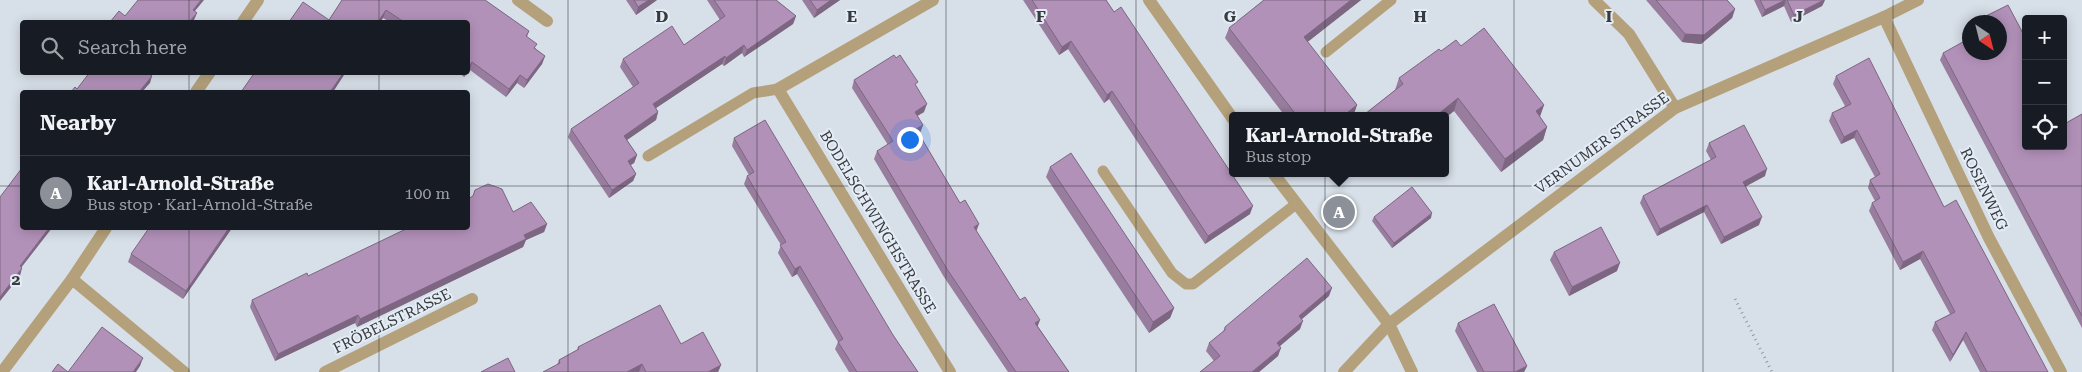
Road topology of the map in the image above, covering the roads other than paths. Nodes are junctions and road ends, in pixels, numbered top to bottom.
1 (258, 0) edge
2 (518, 0) edge
3 (933, 0) edge
4 (1149, 0) edge
5 (1390, 0) edge
6 (1594, 0) edge
7 (1918, 0) edge
8 (1884, 17) junction
9 (244, 20) edge
10 (547, 21) dead end
11 (1326, 52) dead end
12 (208, 75) edge
13 (778, 89) junction
14 (197, 90) edge
15 (1675, 108) junction
16 (1229, 113) edge
17 (648, 156) dead end
18 (1103, 171) dead end
19 (1276, 177) edge
20 (1296, 204) junction
21 (105, 230) edge
22 (72, 280) junction
23 (472, 300) dead end
24 (1388, 324) junction
25 (2, 372) edge
26 (184, 372) edge
27 (326, 372) edge
28 (950, 372) edge
29 (1344, 372) edge
30 (1412, 372) edge
31 (2060, 372) edge

1 - 9 street
2 - 10 street
3 - 13 street
4 - 16 street
5 - 11 lane
6 - 15 street
7 - 8 street, VERNUMER STRASSE
8 - 15 street, VERNUMER STRASSE
8 - 31 street, ROSENWEG
12 - 14 street
13 - 17 lane
13 - 28 street, BODELSCHWINGHSTRASSE
15 - 24 street, VERNUMER STRASSE
18 - 20 lane
19 - 20 street
20 - 24 street
21 - 22 street
22 - 25 street
22 - 26 street
23 - 27 street, FRÖBELSTRASSE
24 - 29 street, VERNUMER STRASSE
24 - 30 street

